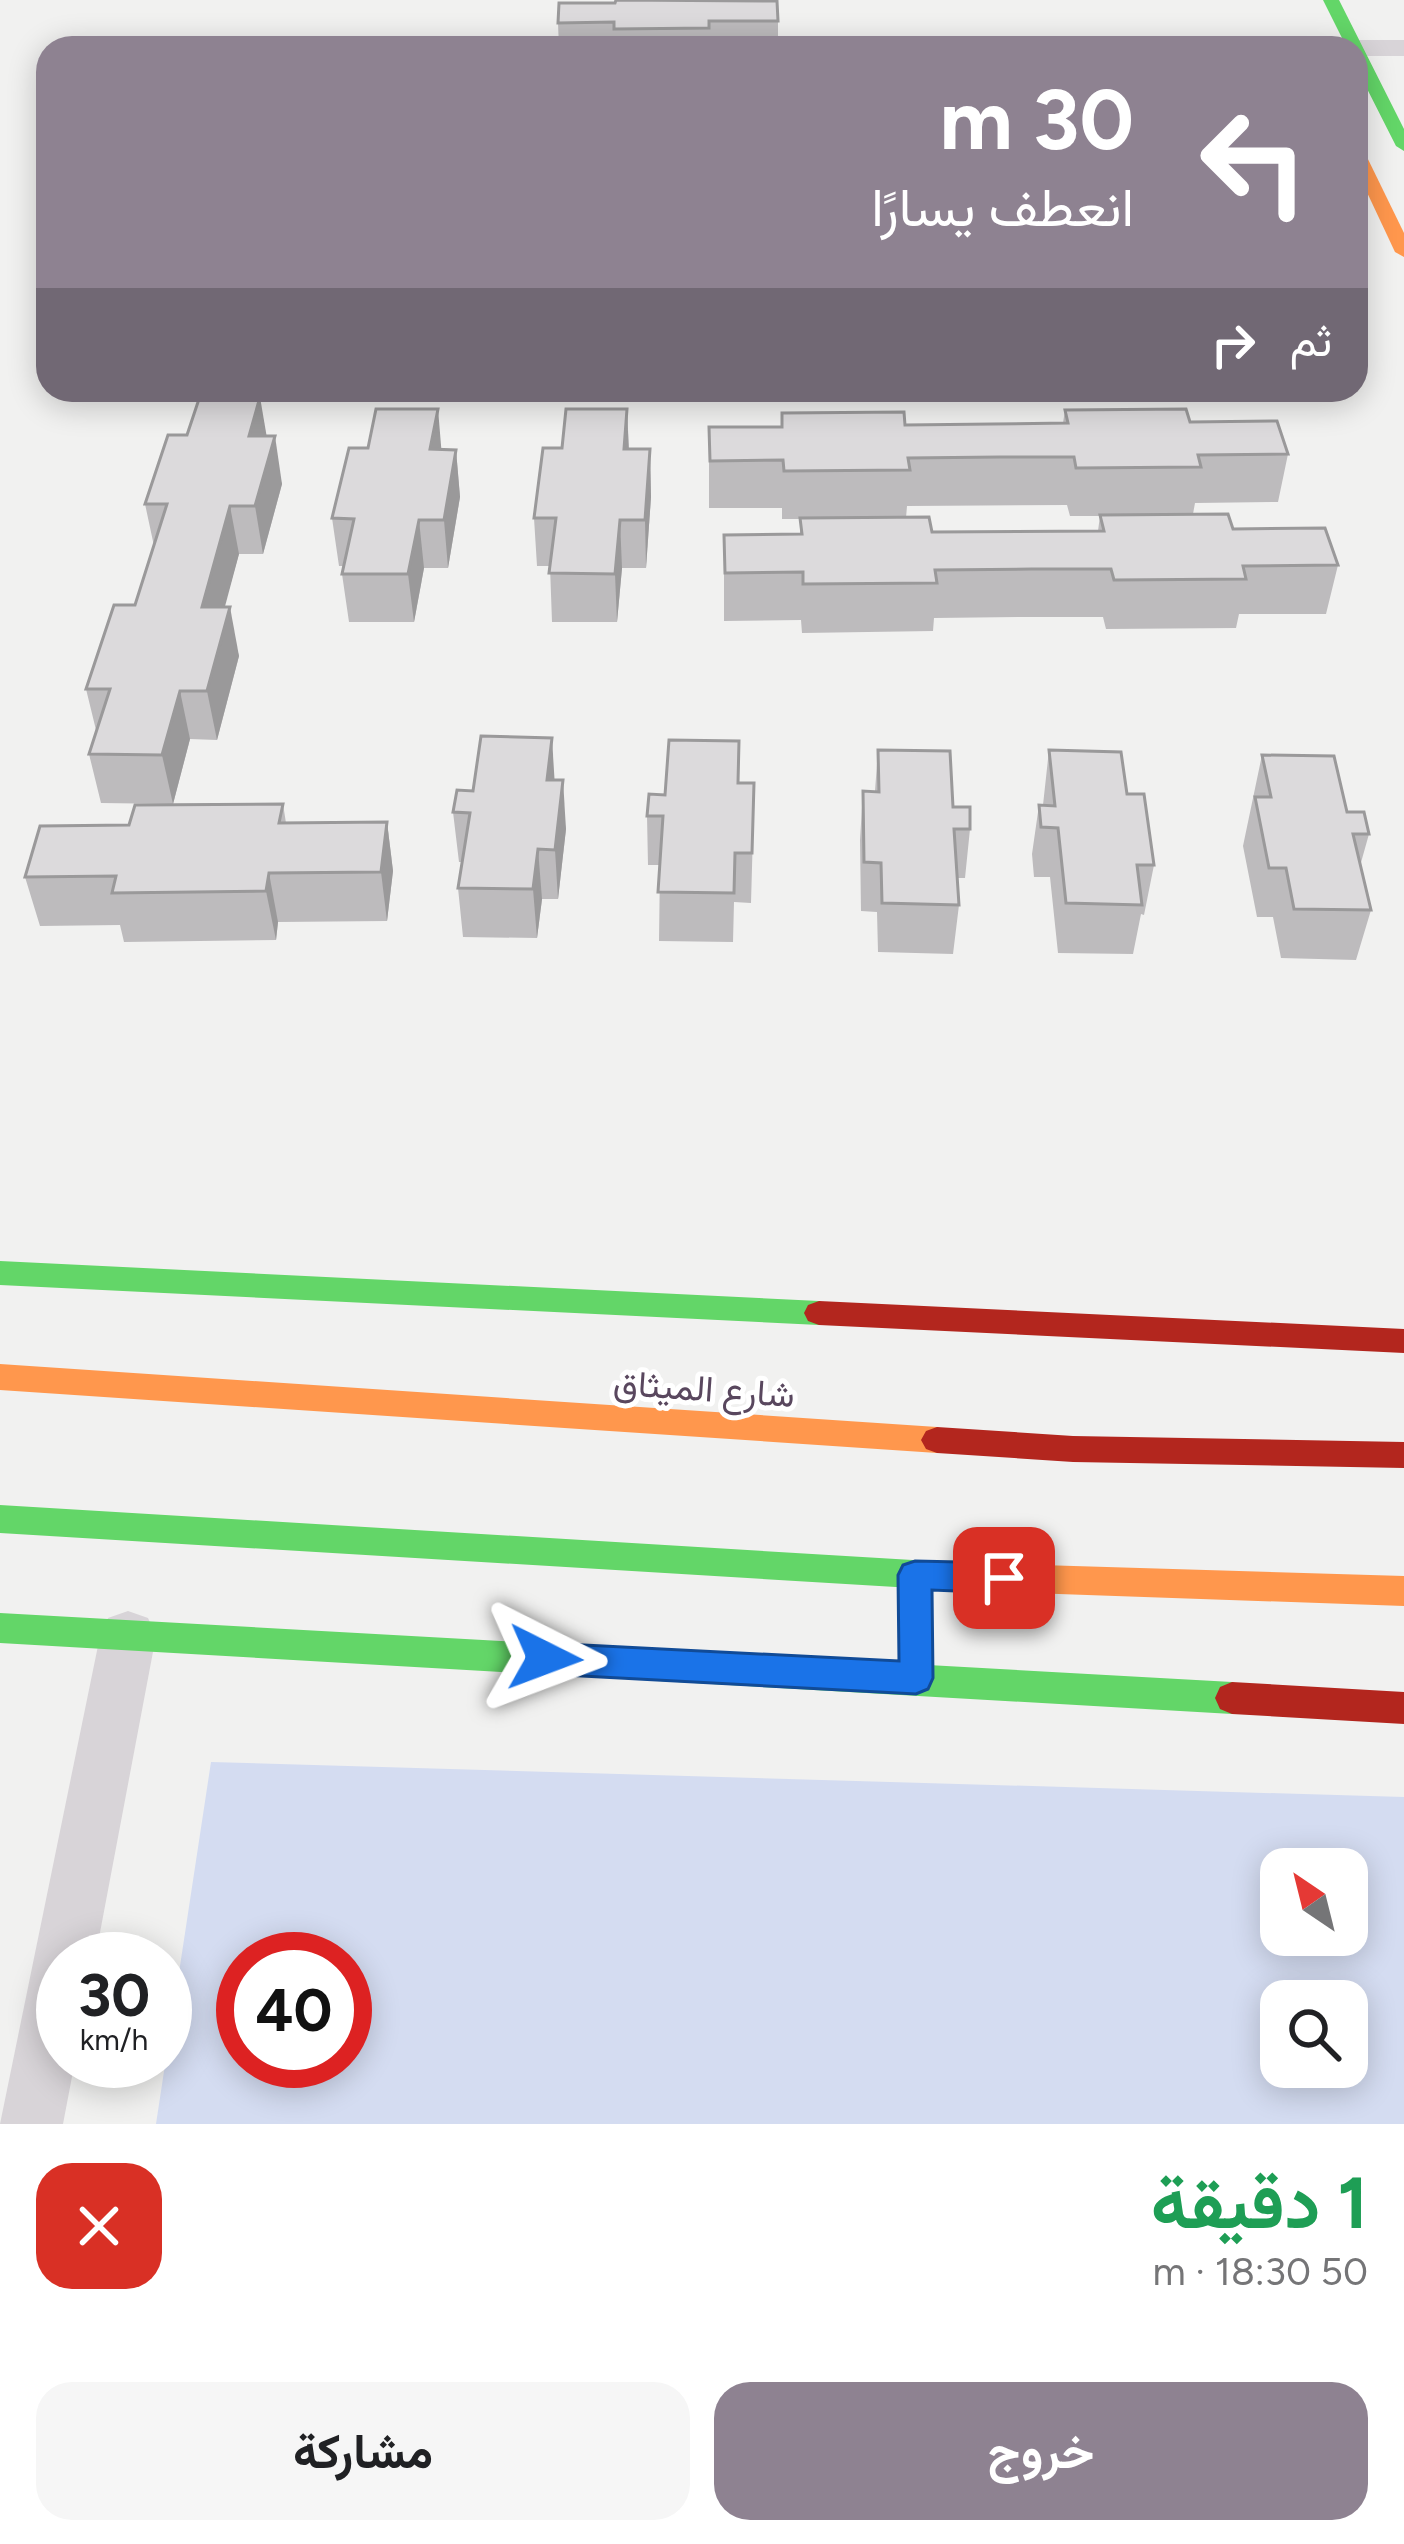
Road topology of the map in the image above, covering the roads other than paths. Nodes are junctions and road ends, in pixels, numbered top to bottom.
1 (1331, 0) edge
2 (1349, 36) edge
3 (1404, 47) edge
4 (1368, 48) edge
5 (1368, 73) edge
6 (1404, 146) edge
7 (1368, 176) edge
8 (1404, 252) edge
9 (0, 1273) edge
10 (1404, 1341) edge
11 (0, 1377) edge
12 (1404, 1455) edge
13 (0, 1519) edge
14 (915, 1575) junction
15 (1404, 1591) edge
16 (0, 1628) edge
17 (128, 1636) junction
18 (916, 1678) junction
19 (1404, 1708) edge
20 (69, 1932) edge
21 (38, 2088) edge
22 (31, 2124) edge

1 - 2 street
3 - 4 street
5 - 6 street
7 - 8 street
9 - 10 street
11 - 12 street, شارع الميثاق
13 - 14 street
14 - 15 street
14 - 18 street
16 - 17 street
17 - 18 street
17 - 20 street
18 - 19 street
21 - 22 street

